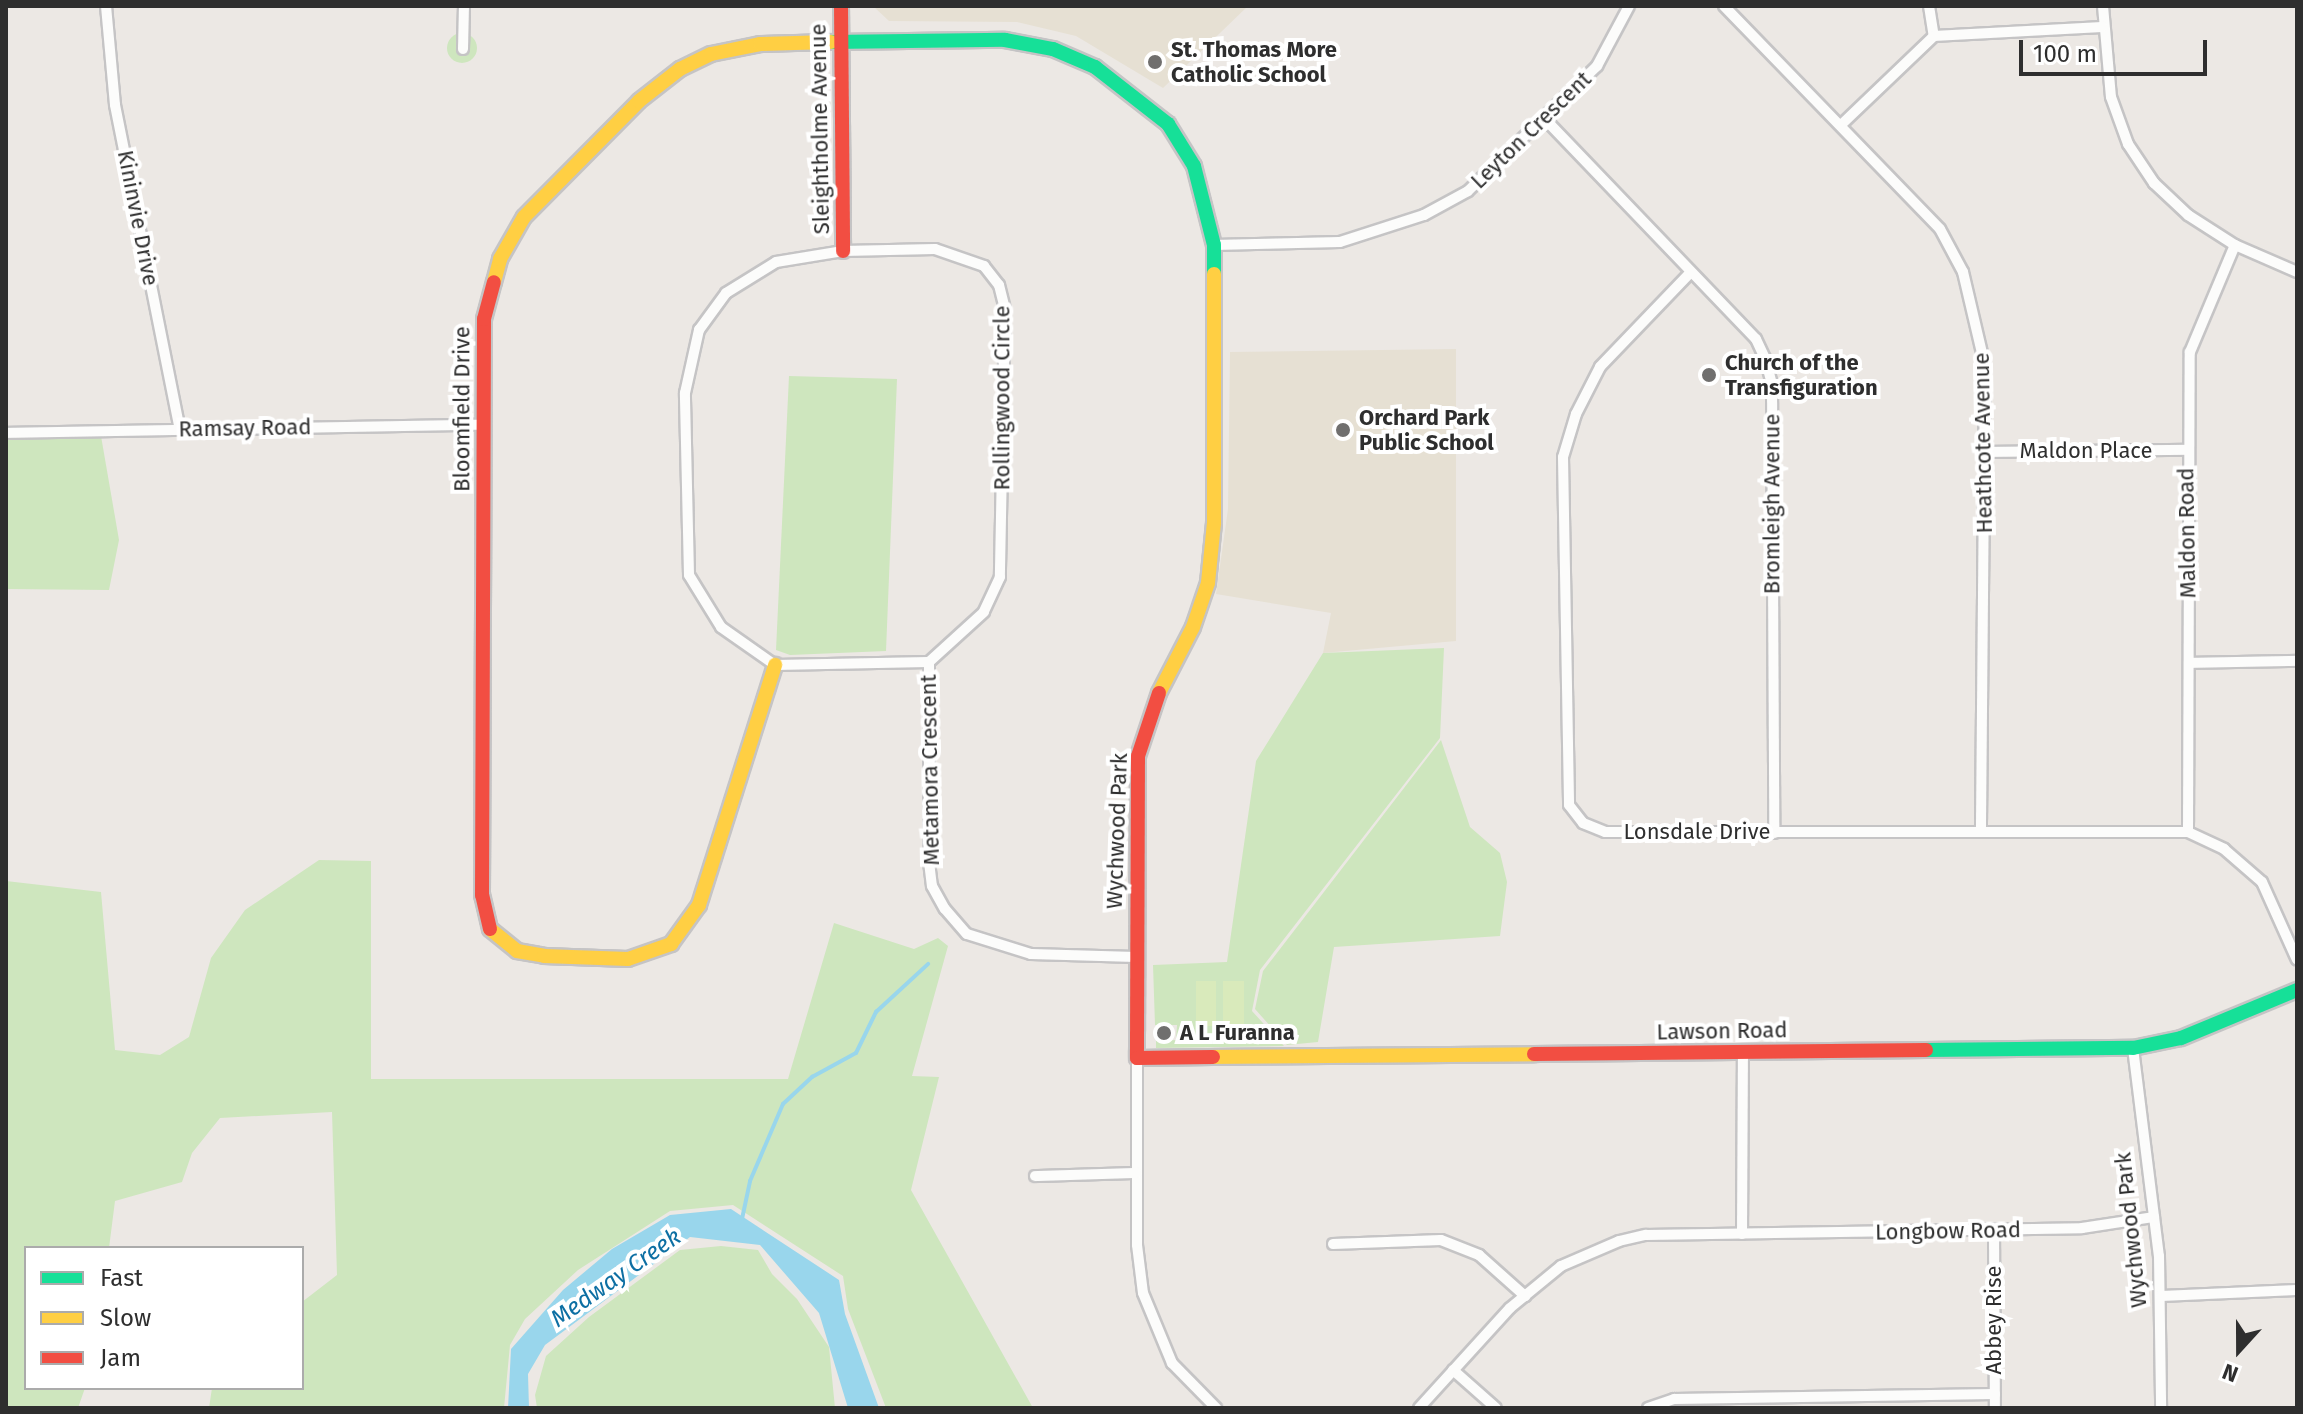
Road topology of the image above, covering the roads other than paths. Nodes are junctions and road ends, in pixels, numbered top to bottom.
1 (106, 6) edge
2 (464, 6) edge
3 (841, 6) edge
4 (1629, 6) edge
5 (1724, 6) edge
6 (1929, 6) edge
7 (2103, 6) edge
8 (2102, 27) junction
9 (1934, 36) junction
10 (841, 43) junction
11 (463, 49) dead end
12 (1544, 118) junction
13 (1843, 123) junction
14 (1214, 245) junction
15 (2235, 245) junction
16 (843, 251) junction
17 (2297, 272) edge
18 (1690, 273) junction
19 (485, 425) junction
20 (180, 429) junction
21 (6, 433) edge
22 (2186, 450) junction
23 (1987, 452) junction
24 (2297, 661) edge
25 (929, 662) junction
26 (2189, 663) junction
27 (775, 665) junction
28 (1981, 831) junction
29 (2188, 832) junction
30 (1774, 833) junction
31 (1136, 957) junction
32 (2297, 960) edge
33 (2297, 990) edge
34 (2133, 1048) junction
35 (1743, 1053) junction
36 (1137, 1058) junction
37 (1137, 1173) junction
38 (1035, 1176) dead end
39 (2154, 1217) junction
40 (1994, 1231) junction
41 (1742, 1234) junction
42 (1333, 1244) dead end
43 (2297, 1290) edge
44 (1525, 1296) junction
45 (2161, 1296) junction
46 (1453, 1370) junction
47 (1995, 1394) junction
48 (1216, 1408) edge
49 (1419, 1408) edge
50 (1496, 1408) edge
51 (1648, 1408) edge
52 (1995, 1408) edge
53 (2161, 1408) edge

1 - 20 street, Kininvie Drive
2 - 11 street
3 - 10 street, Sleightholme Avenue
4 - 12 street, Leyton Crescent
5 - 13 street, Heathcote Avenue
6 - 9 street
7 - 8 street
8 - 9 street
8 - 15 street
9 - 13 street
10 - 14 street, Bloomfield Drive
10 - 16 street, Sleightholme Avenue
10 - 19 street, Bloomfield Drive
12 - 14 street, Leyton Crescent
12 - 18 street, Bromleigh Avenue
13 - 23 street, Heathcote Avenue
14 - 31 street, Wychwood Park
15 - 17 street
15 - 22 street, Maldon Road
16 - 25 street, Rollingwood Circle
16 - 27 street, Rollingwood Circle
18 - 30 street, Bromleigh Avenue
18 - 30 street, Lonsdale Drive
19 - 20 street, Ramsay Road
19 - 27 street, Bloomfield Drive
20 - 21 street, Ramsay Road
22 - 23 street, Maldon Place
22 - 26 street, Maldon Road
23 - 28 street, Heathcote Avenue
24 - 26 street
25 - 27 street
25 - 31 street, Metamora Crescent
26 - 29 street, Maldon Road
28 - 29 street, Lonsdale Drive
28 - 30 street, Lonsdale Drive
29 - 32 street, Lonsdale Drive
31 - 36 street, Wychwood Park
33 - 34 street, Lawson Road
34 - 35 street, Lawson Road
34 - 39 street, Wychwood Park
35 - 36 street, Lawson Road
35 - 41 street
36 - 37 street, Wychwood Park
37 - 38 street
37 - 48 street, Wychwood Park
39 - 40 street, Longbow Road
39 - 45 street, Wychwood Park
40 - 41 street, Longbow Road
40 - 47 street, Abbey Rise
41 - 44 street, Longbow Road
42 - 44 street
43 - 45 street
44 - 46 street, Longbow Road
45 - 53 street, Wychwood Park
46 - 49 street, Longbow Road
46 - 50 street
47 - 51 street
47 - 52 street, Abbey Rise

